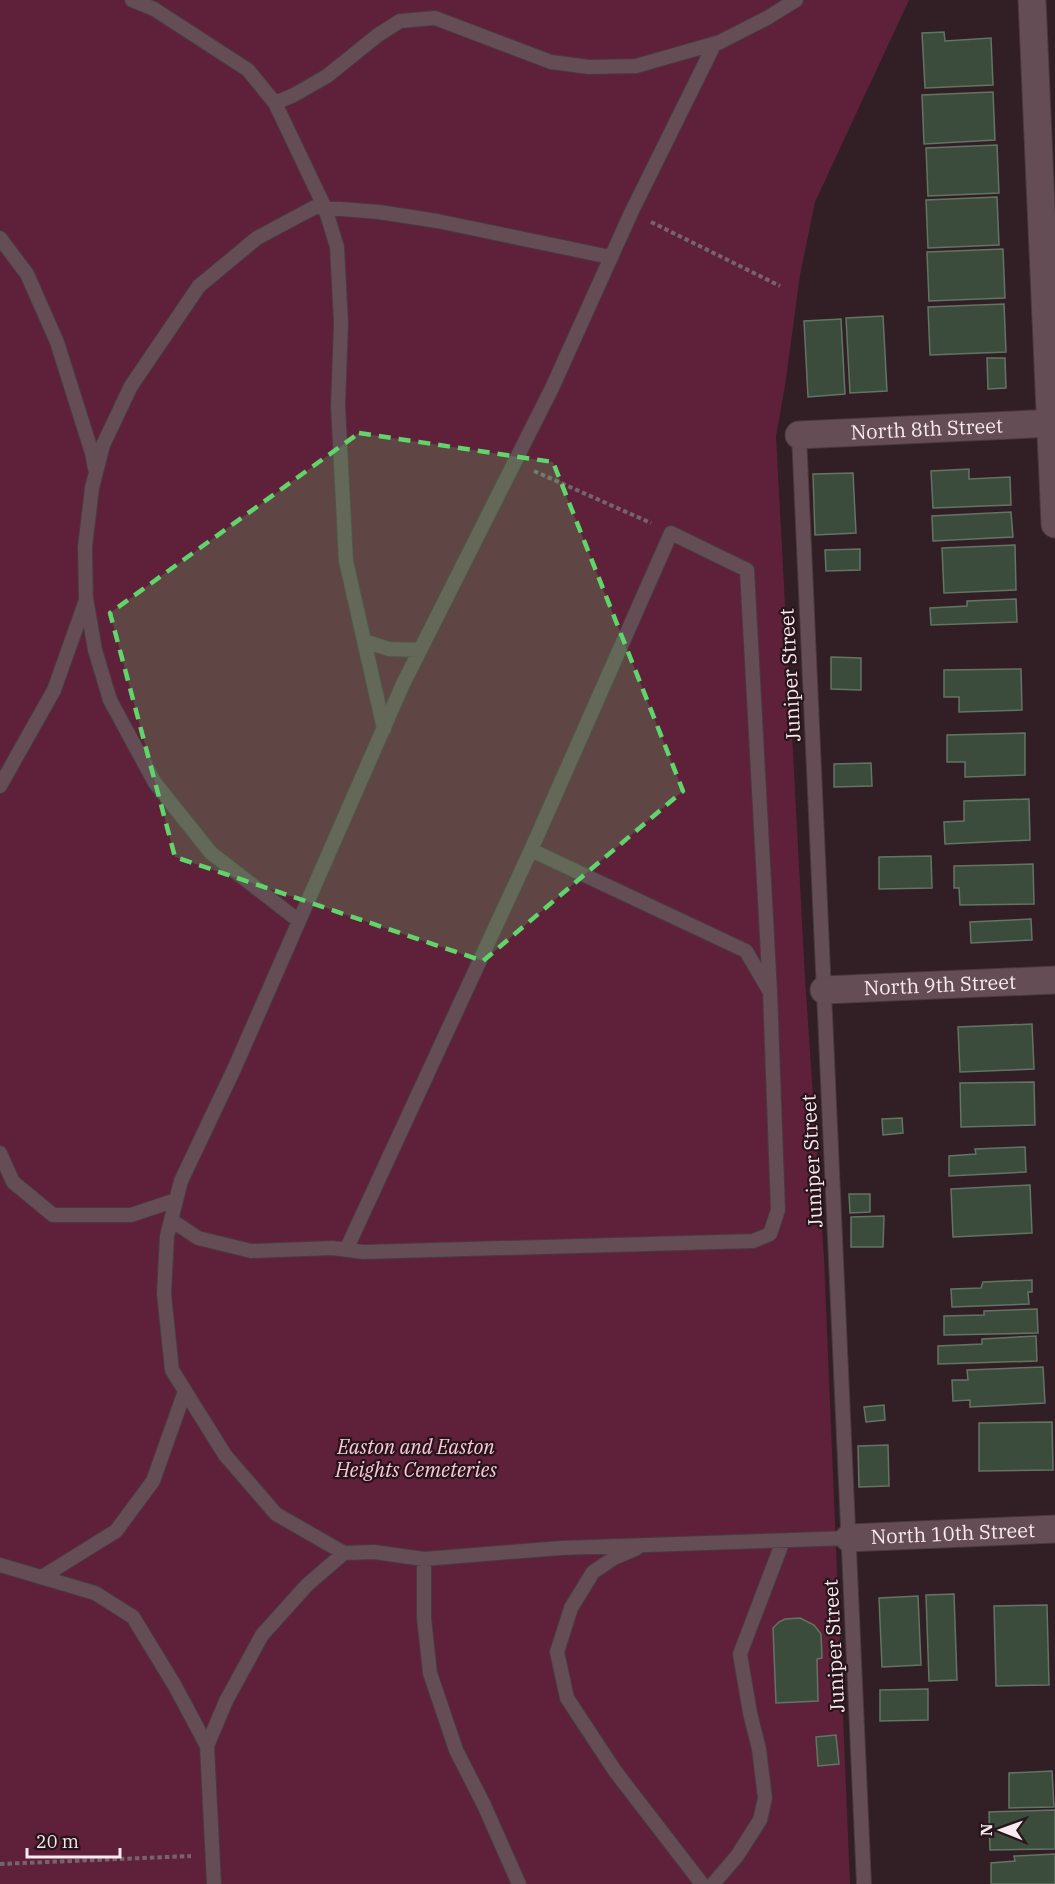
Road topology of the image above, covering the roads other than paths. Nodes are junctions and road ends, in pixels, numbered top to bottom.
1 (132, 0) edge
2 (796, 0) edge
3 (1032, 0) edge
4 (722, 41) junction
5 (275, 103) junction
6 (1047, 148) edge
7 (325, 208) junction
8 (0, 238) edge
9 (610, 257) junction
10 (1053, 423) edge
11 (799, 435) joint
12 (96, 474) junction
13 (1055, 524) edge
14 (86, 598) junction
15 (364, 641) junction
16 (420, 650) junction
17 (384, 729) junction
18 (0, 786) edge
19 (531, 850) junction
20 (299, 921) junction
21 (1055, 980) edge
22 (824, 990) junction
23 (770, 992) junction
24 (0, 1153) edge
25 (176, 1200) junction
26 (171, 1220) junction
27 (346, 1250) junction
28 (185, 1391) junction
29 (1055, 1529) edge
30 (849, 1538) junction
31 (783, 1541) junction
32 (644, 1545) junction
33 (344, 1553) junction
34 (424, 1559) junction
35 (0, 1565) edge
36 (42, 1577) junction
37 (207, 1746) junction
38 (214, 1884) edge
39 (519, 1884) edge
40 (702, 1884) edge
41 (713, 1884) edge
42 (864, 1884) edge

1 - 5 lane
2 - 4 lane
3 - 6 street
4 - 5 lane
4 - 9 lane
5 - 7 lane
6 - 10 street
7 - 9 lane
7 - 12 lane
7 - 15 lane
8 - 12 lane
9 - 16 lane
10 - 11 street, North 8th Street
10 - 13 street
11 - 22 lane, Juniper Street
12 - 14 lane
14 - 18 lane
14 - 20 lane
15 - 16 lane
15 - 17 lane
16 - 17 lane
17 - 20 lane
19 - 23 lane
19 - 23 lane
19 - 27 lane
20 - 25 lane
21 - 22 street, North 9th Street
22 - 30 lane, Juniper Street
23 - 27 lane
24 - 25 lane
25 - 26 lane
26 - 27 lane
26 - 28 lane
28 - 33 lane
28 - 36 lane
29 - 30 street, North 10th Street
30 - 31 lane
30 - 42 lane, Juniper Street
31 - 32 lane
31 - 41 lane
32 - 34 lane
32 - 40 lane
33 - 34 lane
33 - 37 lane
34 - 39 lane
35 - 36 lane
36 - 37 lane
37 - 38 lane

